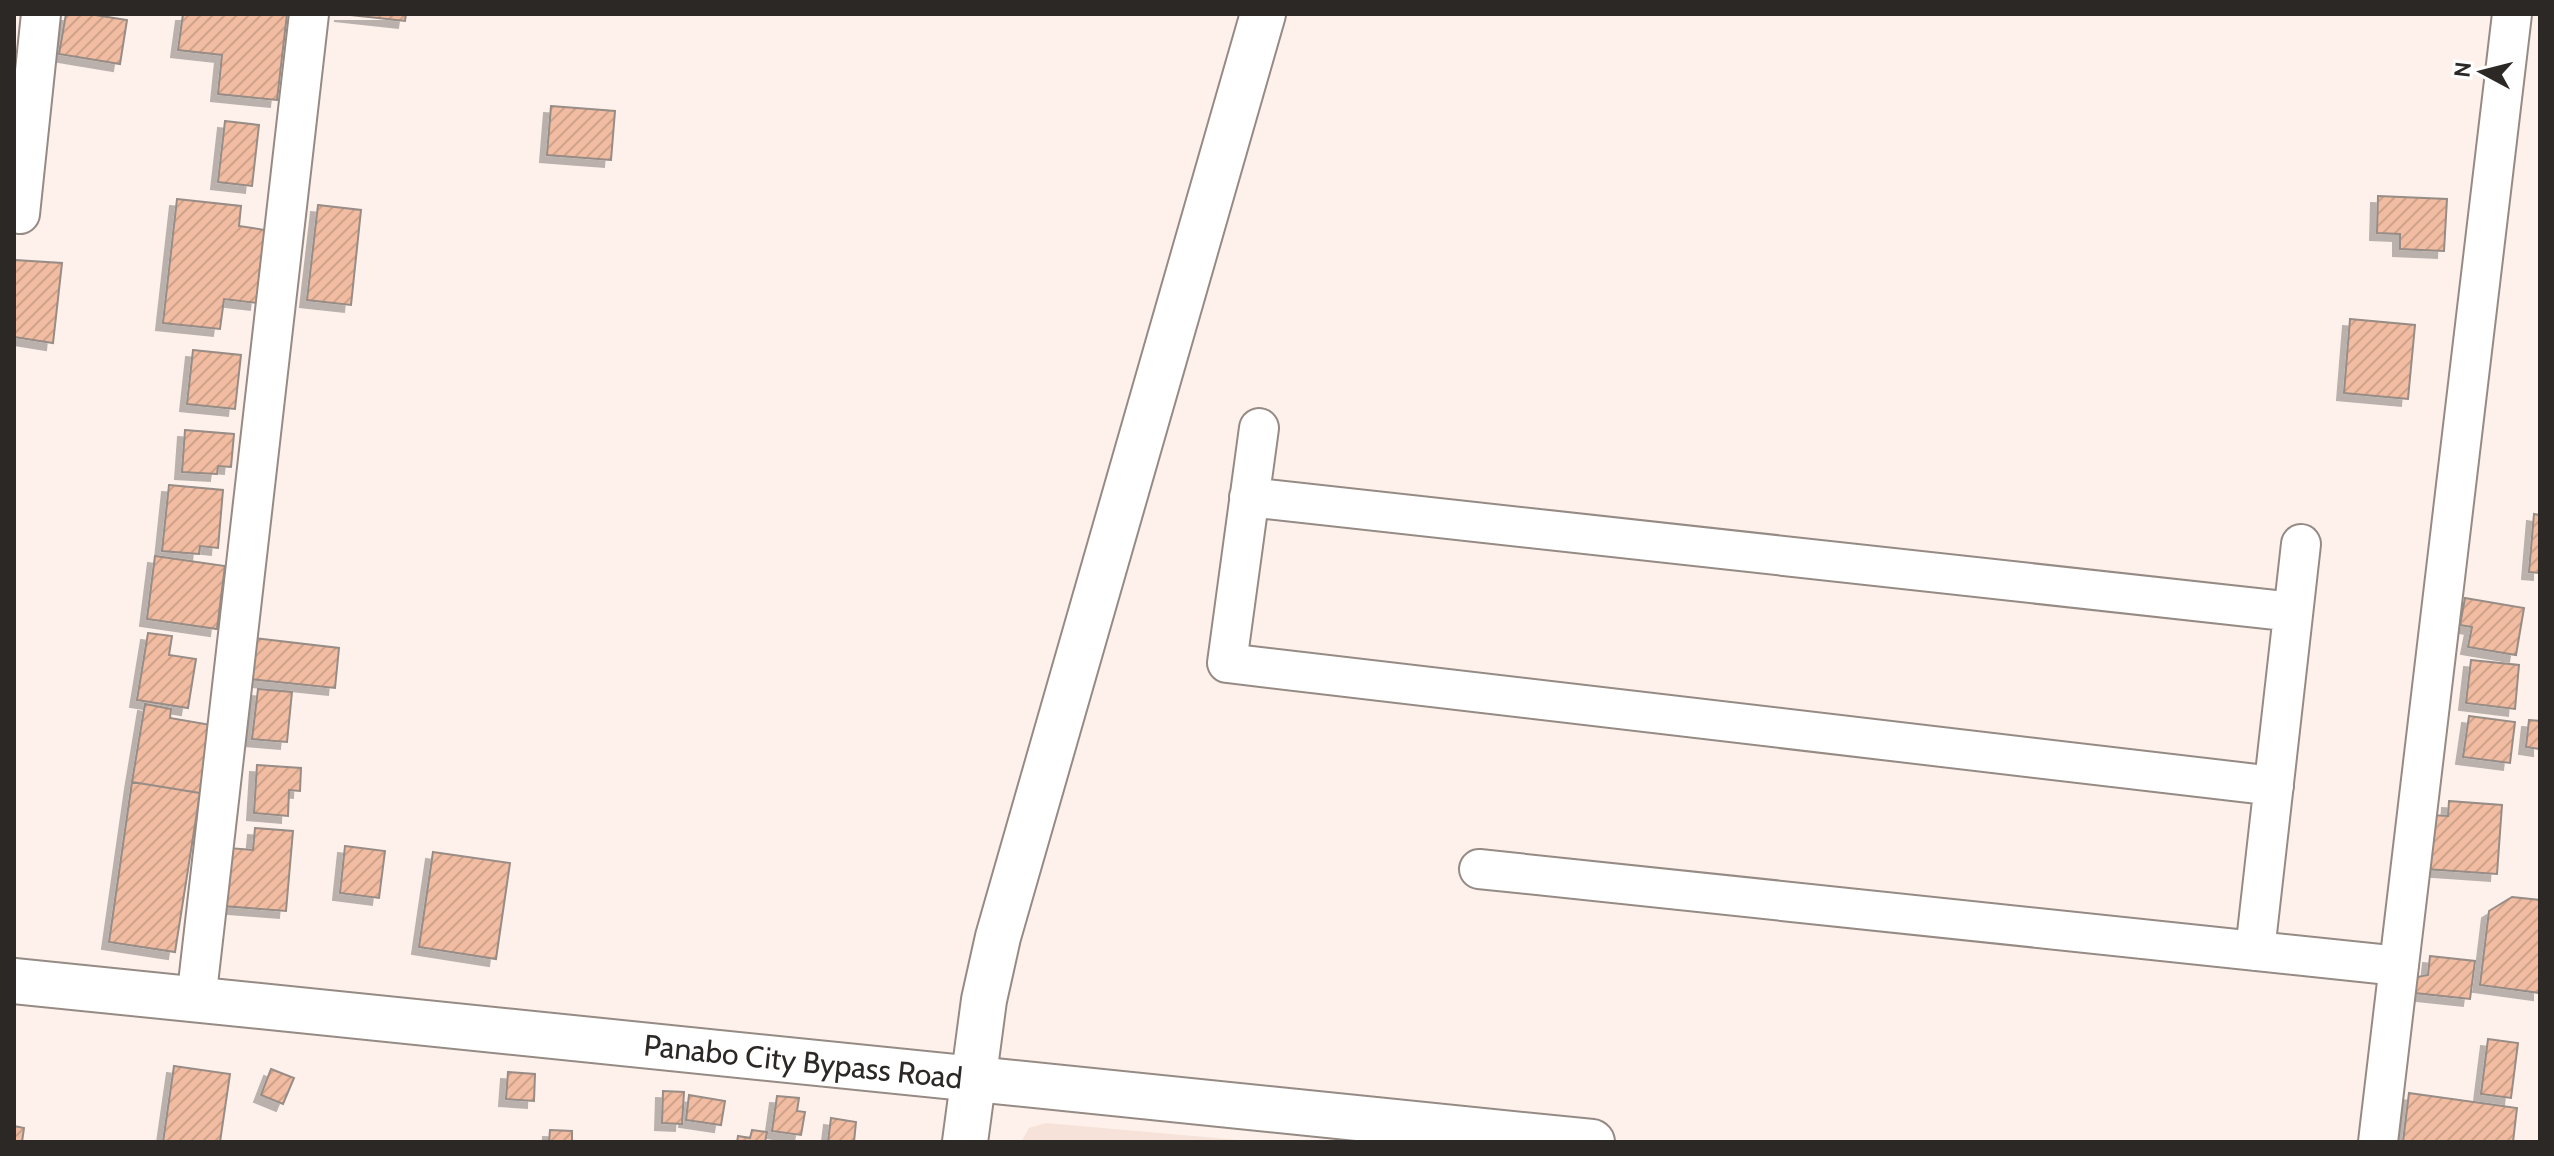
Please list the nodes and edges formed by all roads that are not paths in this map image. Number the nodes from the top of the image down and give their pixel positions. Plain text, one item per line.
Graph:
1 (41, 14) edge
2 (309, 14) edge
3 (1263, 14) edge
4 (2512, 14) edge
5 (20, 214) dead end
6 (1259, 428) dead end
7 (1249, 497) junction
8 (2301, 544) dead end
9 (2293, 612) junction
10 (2274, 786) junction
11 (1479, 869) dead end
12 (2255, 951) junction
13 (2399, 966) junction
14 (14, 981) edge
15 (196, 1001) junction
16 (973, 1079) junction
17 (965, 1142) edge
18 (1592, 1142) edge
19 (2378, 1142) edge

1 - 5 street
2 - 15 street
3 - 16 main road
4 - 13 street
6 - 7 street
7 - 9 street
7 - 10 street
8 - 9 street
9 - 10 street
10 - 12 street
11 - 12 street
12 - 13 street
13 - 19 street
14 - 15 main road, Panabo City Bypass Road
15 - 16 main road, Panabo City Bypass Road
16 - 17 main road
16 - 18 main road, Panabo City Bypass Road

